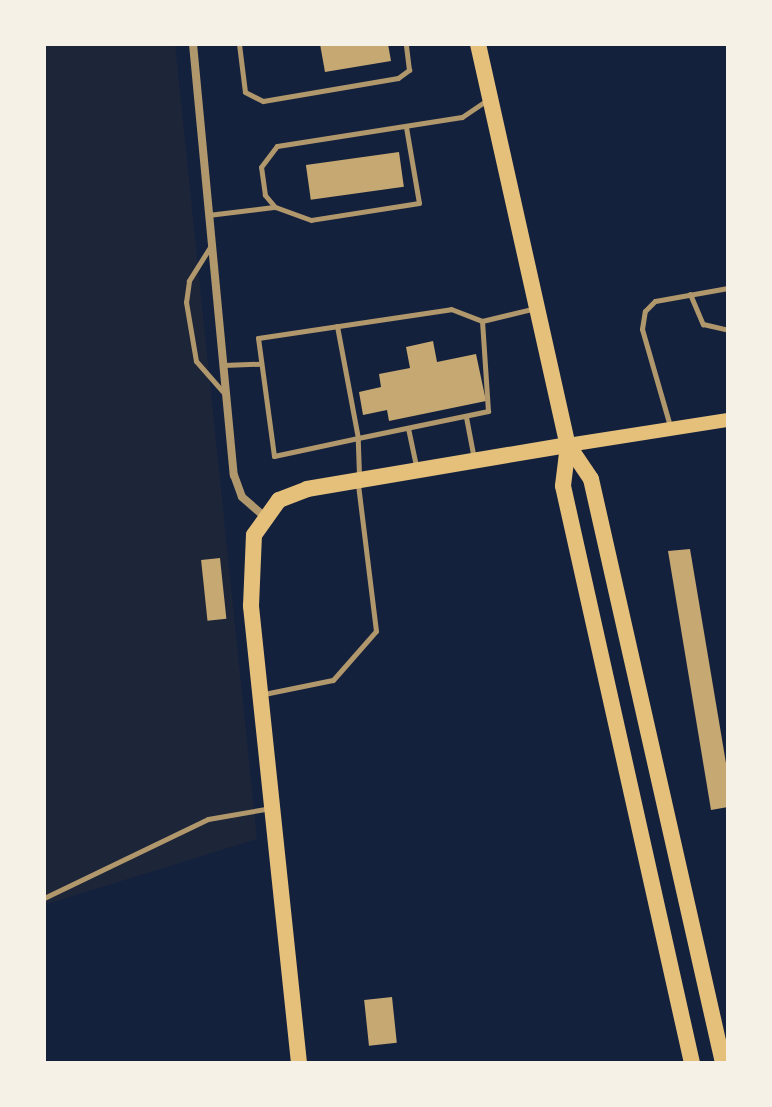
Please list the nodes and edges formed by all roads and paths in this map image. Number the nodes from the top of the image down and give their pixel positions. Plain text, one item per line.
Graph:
1 (193, 44) edge
2 (239, 44) edge
3 (406, 44) edge
4 (478, 44) edge
5 (490, 99) junction
6 (406, 127) junction
7 (275, 207) junction
8 (207, 215) junction
9 (210, 246) junction
10 (728, 288) edge
11 (690, 294) junction
12 (537, 308) junction
13 (482, 321) junction
14 (337, 326) junction
15 (728, 330) edge
16 (261, 364) junction
17 (223, 365) junction
18 (226, 396) junction
19 (466, 417) junction
20 (728, 420) edge
21 (408, 428) junction
22 (671, 430) junction
23 (358, 438) junction
24 (568, 445) junction
25 (474, 460) junction
26 (417, 471) junction
27 (359, 480) junction
28 (264, 516) junction
29 (260, 695) junction
30 (272, 808) junction
31 (44, 898) edge
32 (299, 1063) edge
33 (692, 1063) edge
34 (723, 1063) edge

1 - 8 street
2 - 3 lane
4 - 5 main road
5 - 6 lane
5 - 12 main road
6 - 7 lane
6 - 7 lane
7 - 8 lane
8 - 9 street
9 - 17 street
9 - 18 lane
10 - 11 lane
11 - 15 lane
11 - 22 lane
12 - 13 lane
12 - 24 main road
13 - 14 lane
13 - 19 lane
14 - 16 lane
14 - 23 lane
16 - 17 lane
16 - 23 lane
17 - 18 street
18 - 28 street
19 - 21 lane
19 - 25 lane
20 - 22 main road
21 - 23 lane
21 - 26 lane
22 - 24 main road
23 - 27 lane
24 - 25 main road
24 - 33 main road
24 - 34 main road
25 - 26 main road
26 - 27 main road
27 - 28 main road
27 - 29 lane
28 - 29 main road
29 - 30 main road
30 - 31 lane
30 - 32 main road

